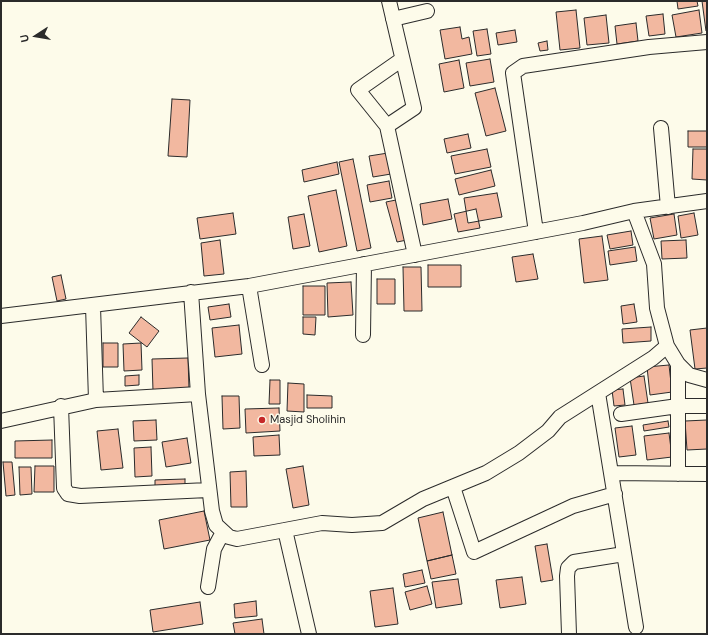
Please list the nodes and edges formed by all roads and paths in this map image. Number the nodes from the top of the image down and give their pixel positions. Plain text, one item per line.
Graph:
1 (389, 1) edge
2 (427, 11) dead end
3 (392, 19) junction
4 (707, 42) edge
5 (401, 60) junction
6 (387, 126) junction
7 (661, 128) dead end
8 (707, 201) edge
9 (668, 206) junction
10 (634, 211) junction
11 (536, 232) junction
12 (415, 255) junction
13 (364, 264) junction
14 (249, 286) junction
15 (191, 292) junction
16 (93, 306) junction
17 (1, 315) edge
18 (363, 335) dead end
19 (668, 346) junction
20 (678, 364) junction
21 (262, 365) dead end
22 (707, 380) edge
23 (598, 393) junction
24 (198, 394) junction
25 (96, 400) junction
26 (60, 406) junction
27 (678, 406) junction
28 (707, 406) edge
29 (620, 414) dead end
30 (1, 420) edge
31 (612, 473) junction
32 (678, 474) junction
33 (707, 474) edge
34 (453, 487) junction
35 (208, 490) junction
36 (615, 494) junction
37 (284, 530) junction
38 (223, 532) junction
39 (624, 554) junction
40 (208, 587) dead end
41 (636, 627) dead end
42 (309, 634) edge
43 (569, 634) edge

1 - 3 street
2 - 3 street
3 - 5 street
4 - 11 street
5 - 6 street
5 - 6 street
6 - 12 street
7 - 9 street
8 - 9 street
9 - 10 street
10 - 11 street
10 - 19 street
11 - 12 street
12 - 13 street
13 - 14 street
13 - 18 street
14 - 15 street
14 - 21 street
15 - 16 street
15 - 24 street
16 - 17 street
16 - 25 street
19 - 20 street
19 - 23 street
20 - 22 street
20 - 27 street
23 - 31 street
23 - 34 street
24 - 25 street
24 - 35 street
25 - 26 street
26 - 30 street
26 - 35 street
27 - 28 street
27 - 29 street
27 - 32 street
31 - 32 street
31 - 36 street
32 - 33 street
34 - 36 street
34 - 37 street
35 - 38 street
36 - 39 street
37 - 38 street
37 - 42 street
38 - 40 street
39 - 41 street
39 - 43 street

